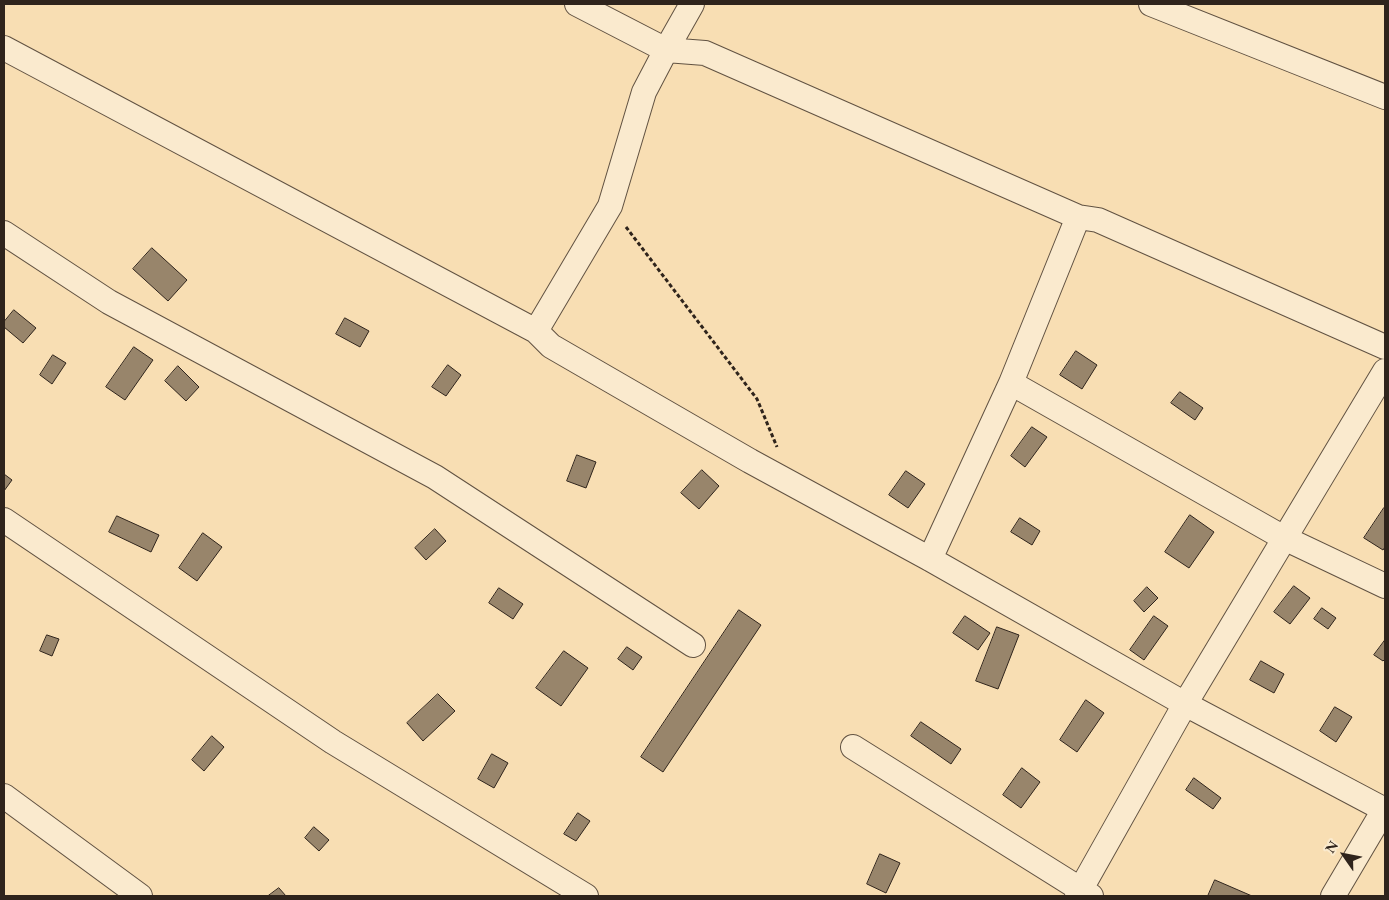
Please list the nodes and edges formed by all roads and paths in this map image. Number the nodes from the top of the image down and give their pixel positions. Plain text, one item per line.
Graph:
1 (577, 4) edge
2 (692, 4) edge
3 (1151, 4) edge
4 (4, 48) edge
5 (666, 50) junction
6 (1385, 98) edge
7 (610, 206) junction
8 (1078, 217) junction
9 (4, 233) edge
10 (536, 331) junction
11 (1385, 347) edge
12 (1385, 371) edge
13 (1011, 383) junction
14 (791, 484) junction
15 (4, 520) edge
16 (1284, 538) junction
17 (930, 559) junction
18 (1385, 586) edge
19 (694, 645) dead end
20 (1185, 704) junction
21 (853, 747) dead end
22 (4, 796) edge
23 (1385, 809) edge
24 (1083, 894) edge
25 (140, 896) edge
26 (586, 896) edge
27 (1333, 896) edge

1 - 5 street
2 - 5 street
3 - 6 street
4 - 10 street
5 - 7 street
5 - 8 street
7 - 10 street
7 - 14 path
8 - 11 street
8 - 13 street
9 - 19 street
10 - 14 street
12 - 16 street
13 - 16 street
13 - 17 street
14 - 17 street
15 - 26 street
16 - 18 street
16 - 20 street
17 - 20 street
20 - 23 street
20 - 24 street
21 - 24 street
22 - 25 street
23 - 27 street

